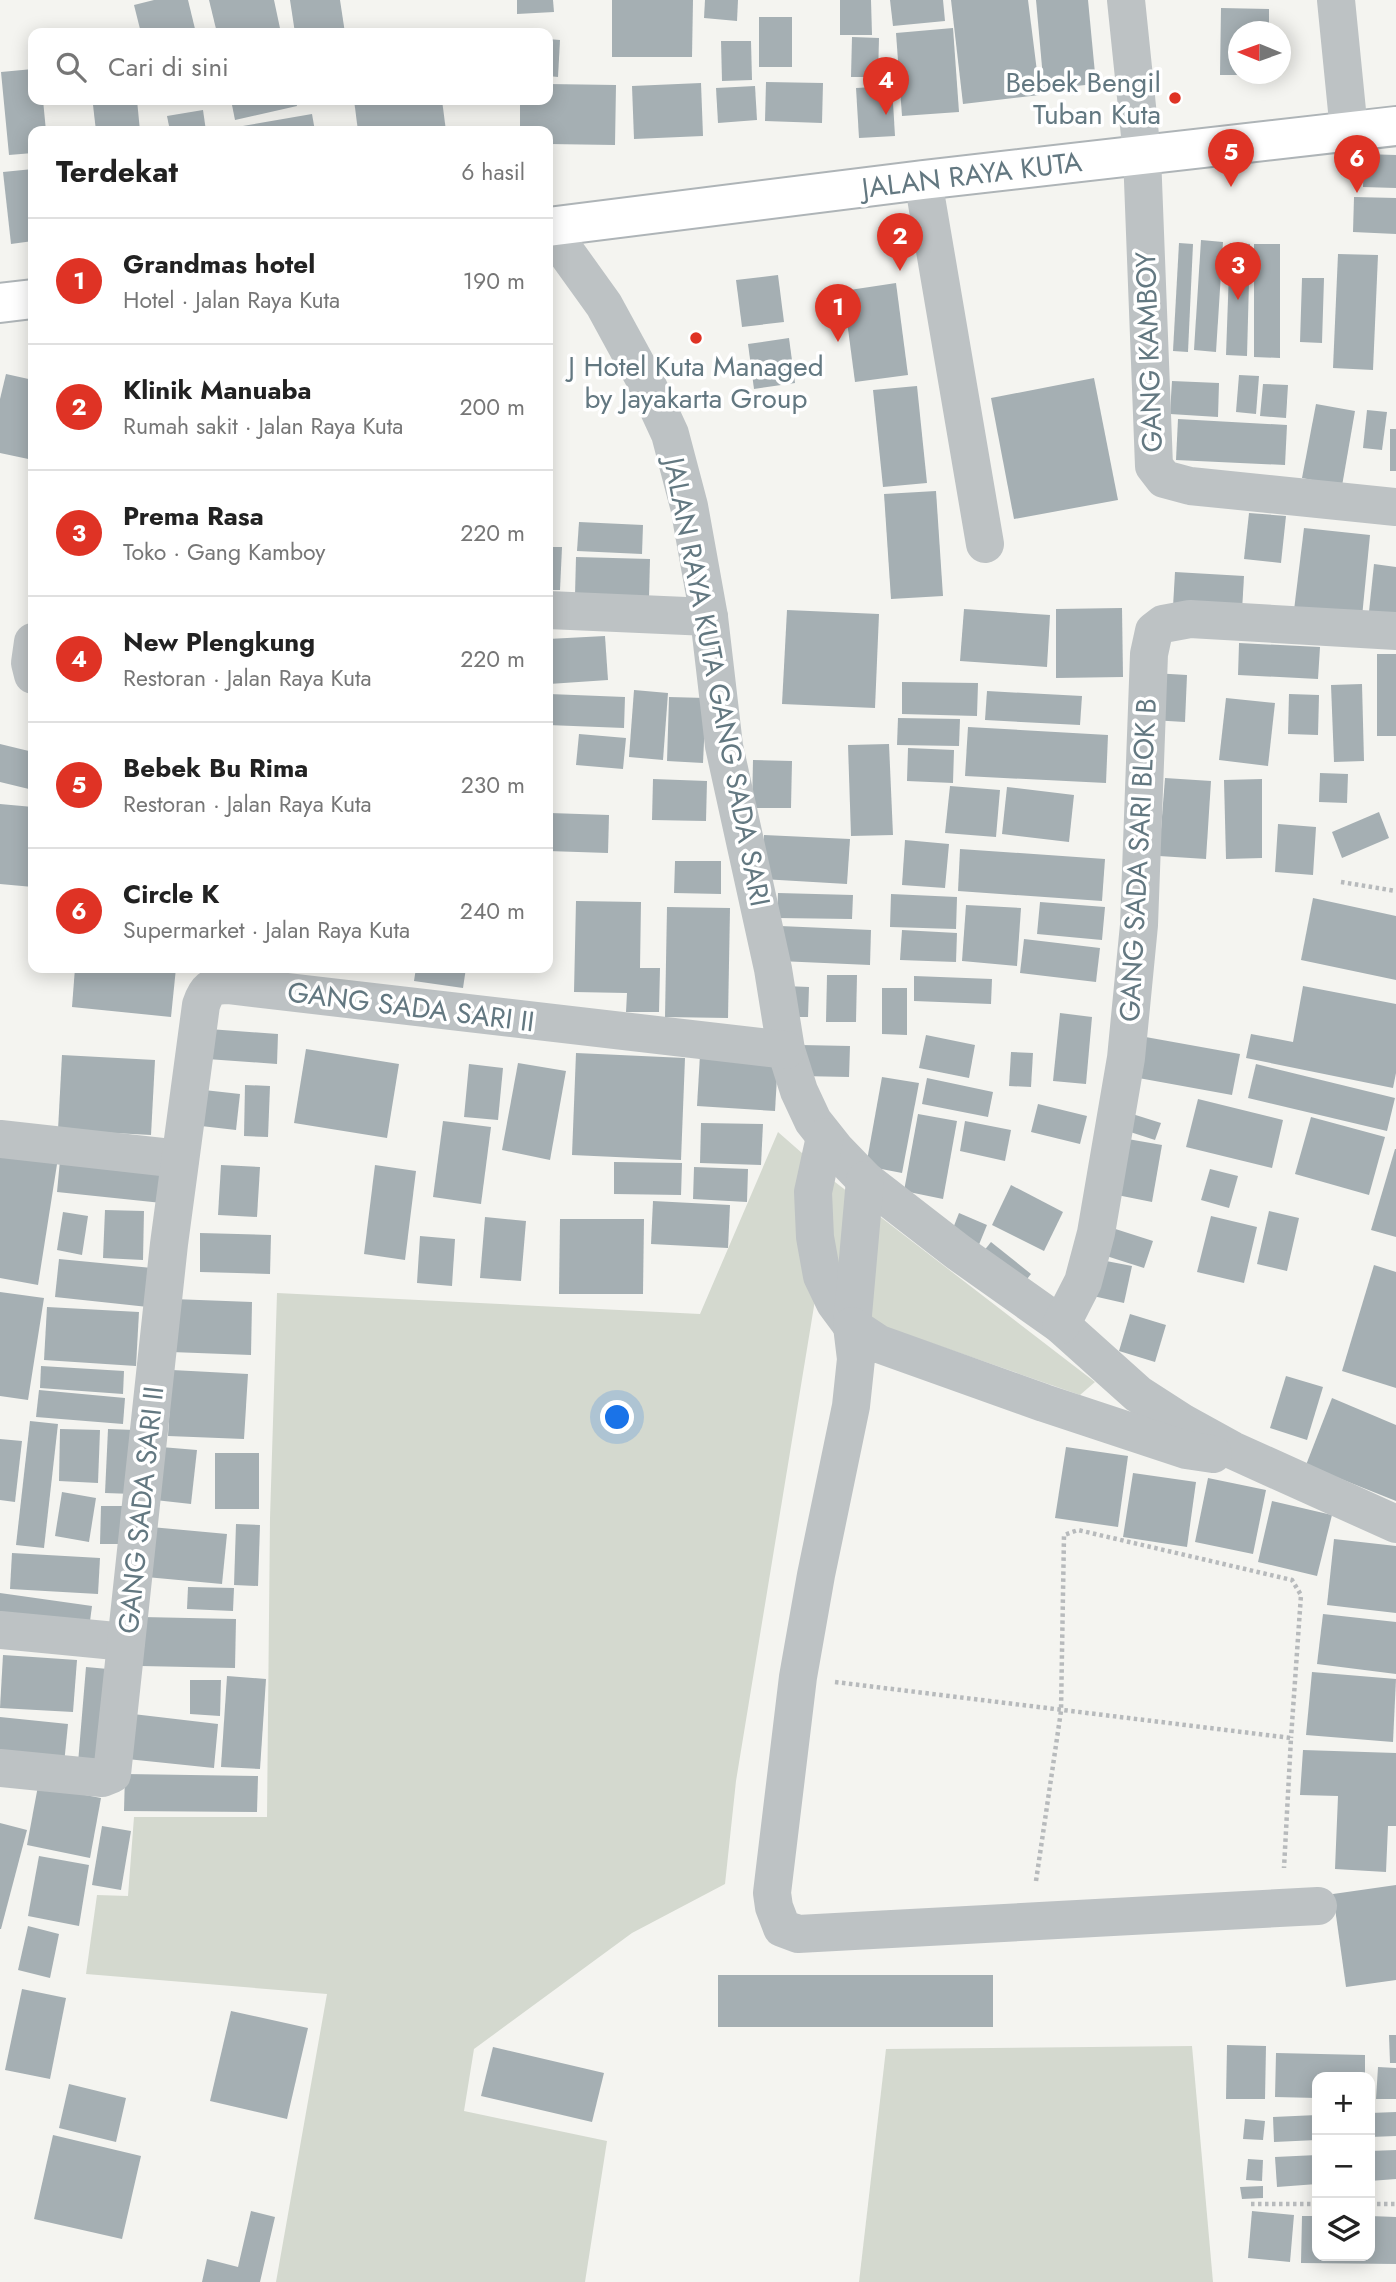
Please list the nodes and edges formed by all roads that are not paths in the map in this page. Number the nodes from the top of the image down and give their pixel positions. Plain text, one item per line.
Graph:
1 (1126, 0) edge
2 (1336, 0) edge
3 (1396, 126) edge
4 (1349, 131) junction
5 (1142, 155) junction
6 (923, 180) junction
7 (553, 226) edge
8 (553, 234) edge
9 (28, 300) edge
10 (0, 303) edge
11 (1396, 507) edge
12 (985, 544) dead end
13 (553, 610) edge
14 (709, 617) junction
15 (1396, 631) edge
16 (786, 1050) junction
17 (825, 1137) junction
18 (0, 1139) edge
19 (180, 1158) junction
20 (865, 1180) junction
21 (1061, 1325) junction
22 (852, 1326) junction
23 (1232, 1450) junction
24 (1396, 1524) edge
25 (0, 1630) edge
26 (126, 1642) junction
27 (0, 1768) edge
28 (1300, 1907) road end

1 - 5 street, GANG KAMBOY
2 - 4 street
3 - 4 main road, JALAN RAYA KUTA
4 - 5 main road, JALAN RAYA KUTA
5 - 6 main road, JALAN RAYA KUTA
5 - 11 street, GANG KAMBOY
6 - 7 main road, JALAN RAYA KUTA
6 - 12 street
8 - 14 street, JALAN RAYA KUTA GANG SADA SARI
9 - 10 main road
13 - 14 street
14 - 16 street, JALAN RAYA KUTA GANG SADA SARI
15 - 21 street, GANG SADA SARI BLOK B
16 - 17 street, JALAN RAYA KUTA GANG SADA SARI
16 - 19 street, GANG SADA SARI II
17 - 20 street, JALAN RAYA KUTA GANG SADA SARI
17 - 22 street
18 - 19 street
19 - 26 street, GANG SADA SARI II
20 - 21 street, JALAN RAYA KUTA GANG SADA SARI
20 - 22 street
21 - 23 street, JALAN RAYA KUTA GANG SADA SARI
22 - 23 street
22 - 28 street
23 - 24 street, JALAN RAYA KUTA GANG SADA SARI
25 - 26 street
26 - 27 street, GANG SADA SARI II

